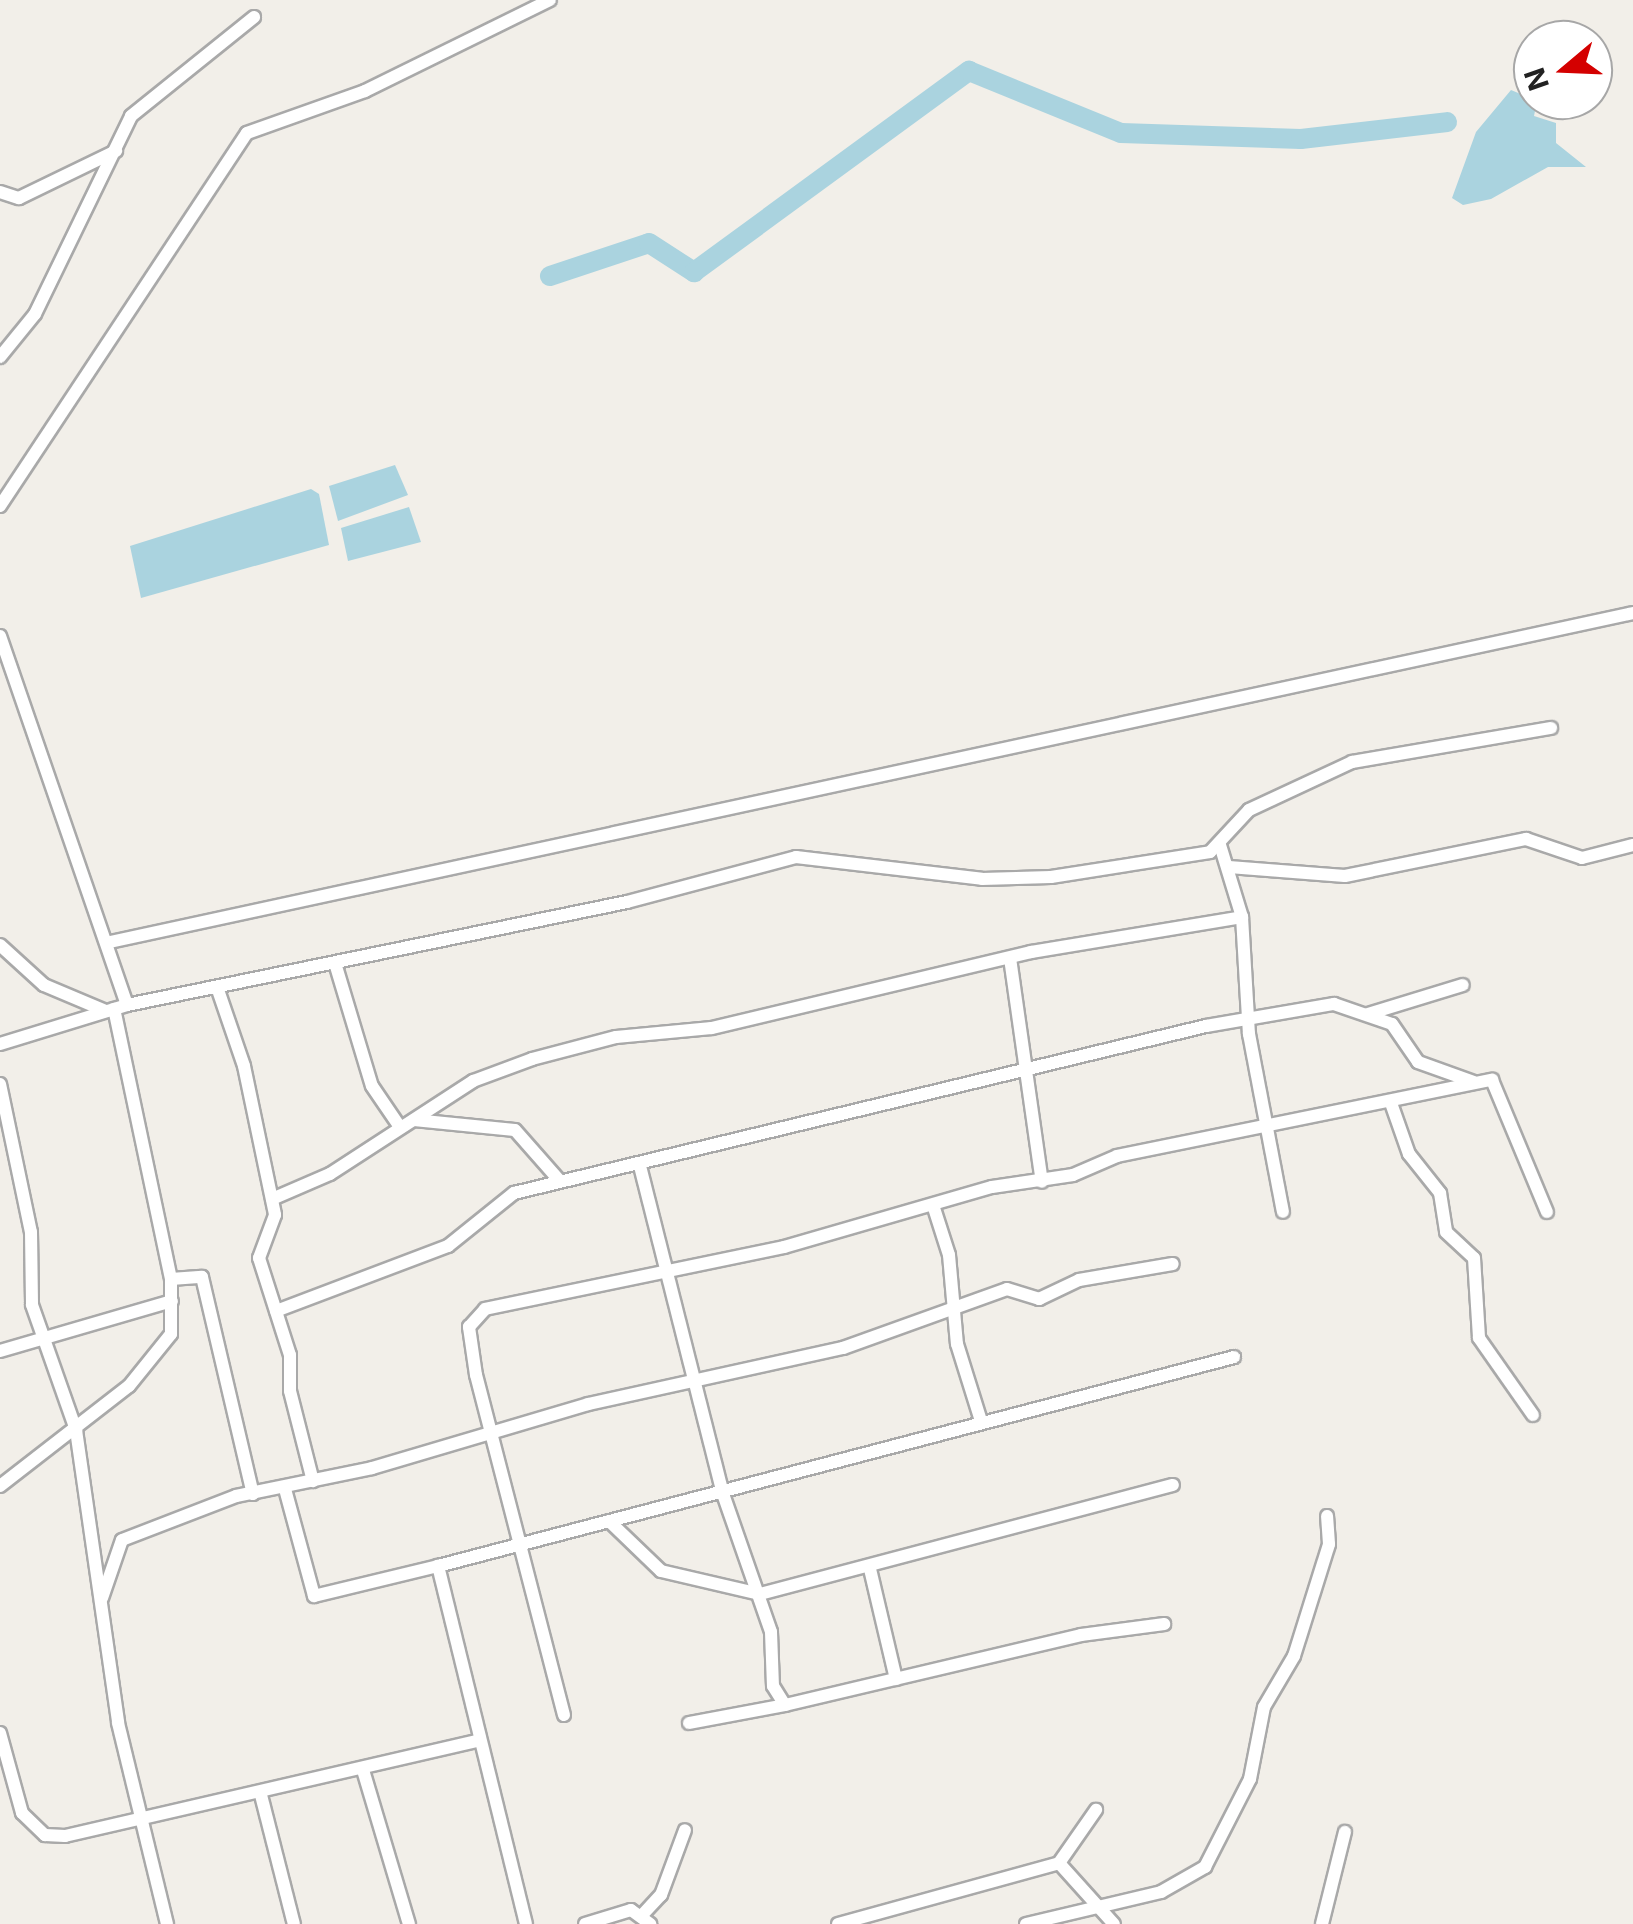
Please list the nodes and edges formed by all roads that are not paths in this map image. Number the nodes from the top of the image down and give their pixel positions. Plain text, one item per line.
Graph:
1 (550, 0) edge
2 (254, 17) dead end
3 (116, 151) junction
4 (0, 192) edge
5 (0, 357) edge
6 (0, 506) edge
7 (1633, 613) edge
8 (0, 636) edge
9 (1550, 728) dead end
10 (1220, 846) junction
11 (1633, 846) edge
12 (1229, 867) junction
13 (1242, 917) junction
14 (110, 942) junction
15 (0, 945) edge
16 (1010, 958) junction
17 (334, 963) junction
18 (1463, 986) dead end
19 (217, 987) junction
20 (115, 1009) junction
21 (1368, 1014) junction
22 (1247, 1018) junction
23 (0, 1044) edge
24 (1027, 1068) junction
25 (1476, 1082) junction
26 (0, 1084) edge
27 (1390, 1103) junction
28 (414, 1120) junction
29 (400, 1127) junction
30 (1265, 1128) junction
31 (640, 1166) junction
32 (559, 1180) junction
33 (1042, 1182) junction
34 (272, 1199) junction
35 (934, 1208) junction
36 (1283, 1212) dead end
37 (1547, 1212) dead end
38 (1172, 1264) dead end
39 (666, 1273) junction
40 (171, 1279) junction
41 (172, 1301) junction
42 (276, 1311) junction
43 (952, 1313) junction
44 (44, 1340) junction
45 (0, 1352) edge
46 (1234, 1357) dead end
47 (694, 1379) junction
48 (1532, 1415) dead end
49 (980, 1421) junction
50 (76, 1430) junction
51 (493, 1431) junction
52 (313, 1481) junction
53 (0, 1486) edge
54 (1173, 1486) dead end
55 (285, 1489) junction
56 (722, 1491) junction
57 (253, 1494) junction
58 (1328, 1516) dead end
59 (609, 1521) junction
60 (521, 1544) junction
61 (438, 1566) junction
62 (870, 1568) junction
63 (760, 1594) junction
64 (102, 1598) junction
65 (1164, 1624) dead end
66 (896, 1680) junction
67 (786, 1705) junction
68 (564, 1715) dead end
69 (689, 1723) dead end
70 (0, 1733) edge
71 (477, 1741) junction
72 (363, 1770) junction
73 (262, 1795) junction
74 (1096, 1810) dead end
75 (140, 1820) junction
76 (684, 1830) dead end
77 (1345, 1832) dead end
78 (1059, 1862) junction
79 (1095, 1904) junction
80 (647, 1918) edge
81 (167, 1924) edge
82 (294, 1924) edge
83 (409, 1924) edge
84 (526, 1924) edge
85 (586, 1924) edge
86 (838, 1924) edge
87 (1026, 1924) edge
88 (1114, 1924) edge
89 (1322, 1924) edge

1 - 6 street
2 - 3 street
3 - 4 street
3 - 5 street
7 - 14 street
8 - 14 street
9 - 10 street
10 - 12 street
10 - 17 street
11 - 12 street
12 - 13 street
13 - 16 street
13 - 22 street
14 - 20 street
15 - 20 street
16 - 24 street
16 - 28 street
17 - 19 street
17 - 29 street
18 - 21 street
19 - 20 street
19 - 34 street
20 - 23 street
20 - 40 street
21 - 22 street
21 - 25 street
22 - 24 street
22 - 30 street
24 - 31 street
24 - 33 street
25 - 27 street
25 - 37 street
26 - 44 street
27 - 30 street
27 - 48 street
28 - 29 street
28 - 32 street
29 - 34 street
30 - 33 street
30 - 36 street
31 - 32 street
31 - 39 street
32 - 42 street
33 - 35 street
34 - 42 street
35 - 39 street
35 - 43 street
38 - 43 street
39 - 47 street
39 - 51 street
40 - 41 street
40 - 57 street
41 - 44 street
41 - 50 street
42 - 52 street
43 - 47 street
43 - 49 street
44 - 45 street
44 - 50 street
46 - 49 street
47 - 51 street
47 - 56 street
49 - 56 street
50 - 53 street
50 - 64 street
51 - 52 street
51 - 60 street
52 - 55 street
54 - 62 street
55 - 57 street
55 - 61 street
56 - 59 street
56 - 63 street
57 - 64 street
58 - 79 street
59 - 60 street
59 - 63 street
60 - 61 street
60 - 68 street
61 - 71 street
62 - 63 street
62 - 66 street
63 - 67 street
64 - 75 street
65 - 66 street
66 - 67 street
67 - 69 street
70 - 75 street
71 - 72 street
71 - 84 street
72 - 73 street
72 - 83 street
73 - 75 street
73 - 82 street
74 - 78 street
75 - 81 street
76 - 80 street
77 - 89 street
78 - 79 street
78 - 86 street
79 - 87 street
79 - 88 street
80 - 85 street

